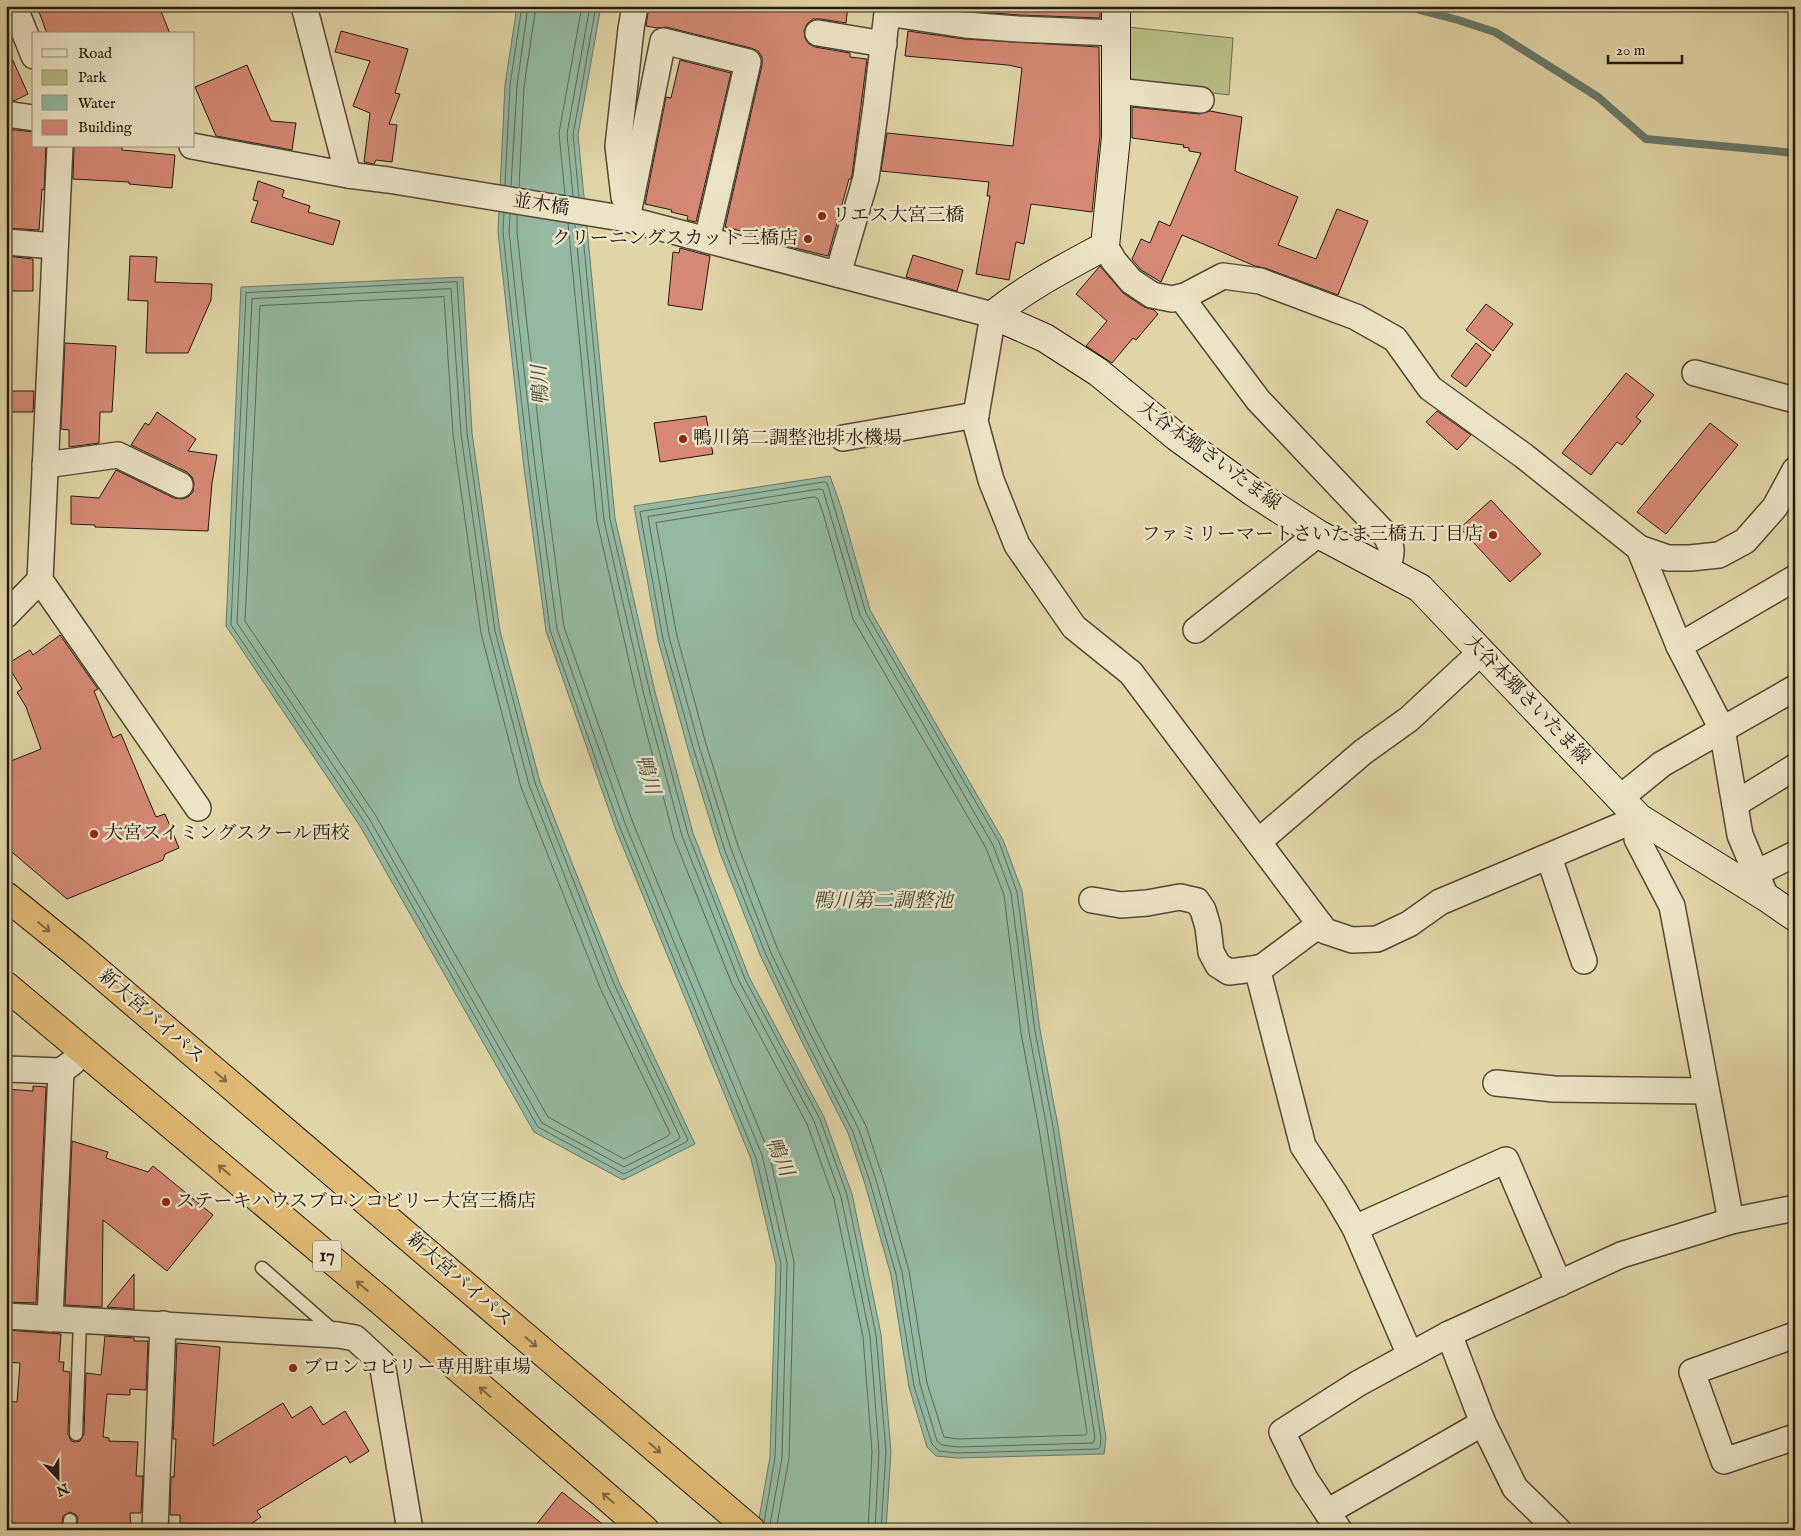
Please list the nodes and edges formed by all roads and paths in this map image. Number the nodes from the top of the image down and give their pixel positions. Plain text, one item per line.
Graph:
1 (14, 6) edge
2 (304, 6) edge
3 (635, 6) edge
4 (1116, 6) edge
5 (818, 32) dead end
6 (1115, 33) junction
7 (884, 44) junction
8 (32, 51) edge
9 (1116, 91) junction
10 (1202, 100) dead end
11 (6, 114) edge
12 (32, 118) edge
13 (195, 147) edge
14 (60, 148) edge
15 (348, 175) junction
16 (621, 218) junction
17 (707, 240) junction
18 (6, 242) edge
19 (55, 246) junction
20 (1106, 246) junction
21 (838, 274) junction
22 (1181, 297) junction
23 (993, 315) junction
24 (1695, 373) dead end
25 (1795, 400) edge
26 (976, 415) junction
27 (843, 438) dead end
28 (45, 465) junction
29 (1795, 470) edge
30 (180, 485) dead end
31 (1318, 534) junction
32 (1638, 548) junction
33 (1387, 570) junction
34 (1795, 578) edge
35 (40, 580) junction
36 (6, 615) edge
37 (1196, 630) dead end
38 (1679, 646) junction
39 (1482, 652) junction
40 (1795, 688) edge
41 (1722, 729) junction
42 (1795, 767) edge
43 (1620, 798) junction
44 (1735, 804) junction
45 (198, 808) dead end
46 (1639, 818) junction
47 (1258, 842) junction
48 (1795, 854) edge
49 (1549, 857) junction
50 (1761, 885) junction
51 (6, 896) edge
52 (1092, 900) dead end
53 (1795, 917) edge
54 (1320, 924) junction
55 (1584, 961) dead end
56 (1257, 968) junction
57 (6, 986) edge
58 (86, 1053) junction
59 (6, 1069) edge
60 (61, 1071) junction
61 (1496, 1083) dead end
62 (1706, 1091) junction
63 (1795, 1208) edge
64 (1730, 1220) junction
65 (1355, 1228) junction
66 (262, 1268) dead end
67 (1559, 1284) junction
68 (6, 1316) edge
69 (50, 1319) junction
70 (80, 1320) junction
71 (163, 1324) junction
72 (1449, 1334) junction
73 (338, 1335) junction
74 (1793, 1341) edge
75 (1410, 1355) junction
76 (1483, 1423) junction
77 (76, 1434) dead end
78 (1795, 1437) edge
79 (1333, 1521) edge
80 (1556, 1529) edge
81 (156, 1530) edge
82 (410, 1530) edge
83 (645, 1530) edge
84 (751, 1530) edge

1 - 8 street
2 - 15 street
3 - 16 street
4 - 6 main road
5 - 7 street
6 - 7 street
6 - 9 main road
7 - 21 street
9 - 10 street
9 - 20 main road
11 - 12 street
13 - 15 street, 並木橋
14 - 19 street
15 - 16 street, 並木橋
16 - 17 street, 並木橋
16 - 17 street
17 - 21 street, 並木橋
18 - 19 street
19 - 28 street
20 - 22 street
20 - 23 main road
21 - 23 street, 並木橋
22 - 32 street
22 - 33 street
23 - 26 street
23 - 31 main road, 大谷本郷さいたま線
24 - 25 street
26 - 27 street
26 - 47 street
28 - 30 street
28 - 35 street
29 - 32 street
31 - 33 main road, 大谷本郷さいたま線
31 - 37 street
32 - 38 street
33 - 39 main road, 大谷本郷さいたま線
34 - 38 street
35 - 36 street
35 - 45 street
38 - 41 street
39 - 43 main road, 大谷本郷さいたま線
39 - 47 street
40 - 41 street
41 - 43 street
41 - 44 street
42 - 44 street
43 - 46 main road, 大谷本郷さいたま線
44 - 50 street
46 - 49 street
46 - 50 main road, 大谷本郷さいたま線
46 - 62 street
47 - 54 street
48 - 50 street
49 - 54 street
49 - 55 street
50 - 53 main road, 大谷本郷さいたま線
51 -> 84 highway, 新大宮バイパス
52 - 56 street
54 - 56 street
56 - 65 street
57 - 58 highway, 17
58 - 60 street
83 -> 58 highway, 17
59 - 60 street
60 - 69 street
61 - 62 street
62 - 64 street
63 - 64 street
64 - 67 street
65 - 67 street
65 - 75 street
66 - 73 lane
67 - 72 street
68 - 69 street
69 - 70 street
70 - 71 street
70 - 77 lane
71 - 73 street
71 - 81 street
72 - 75 street
72 - 76 street
73 - 82 street
74 - 78 street
75 - 79 street
76 - 79 street
76 - 80 street

